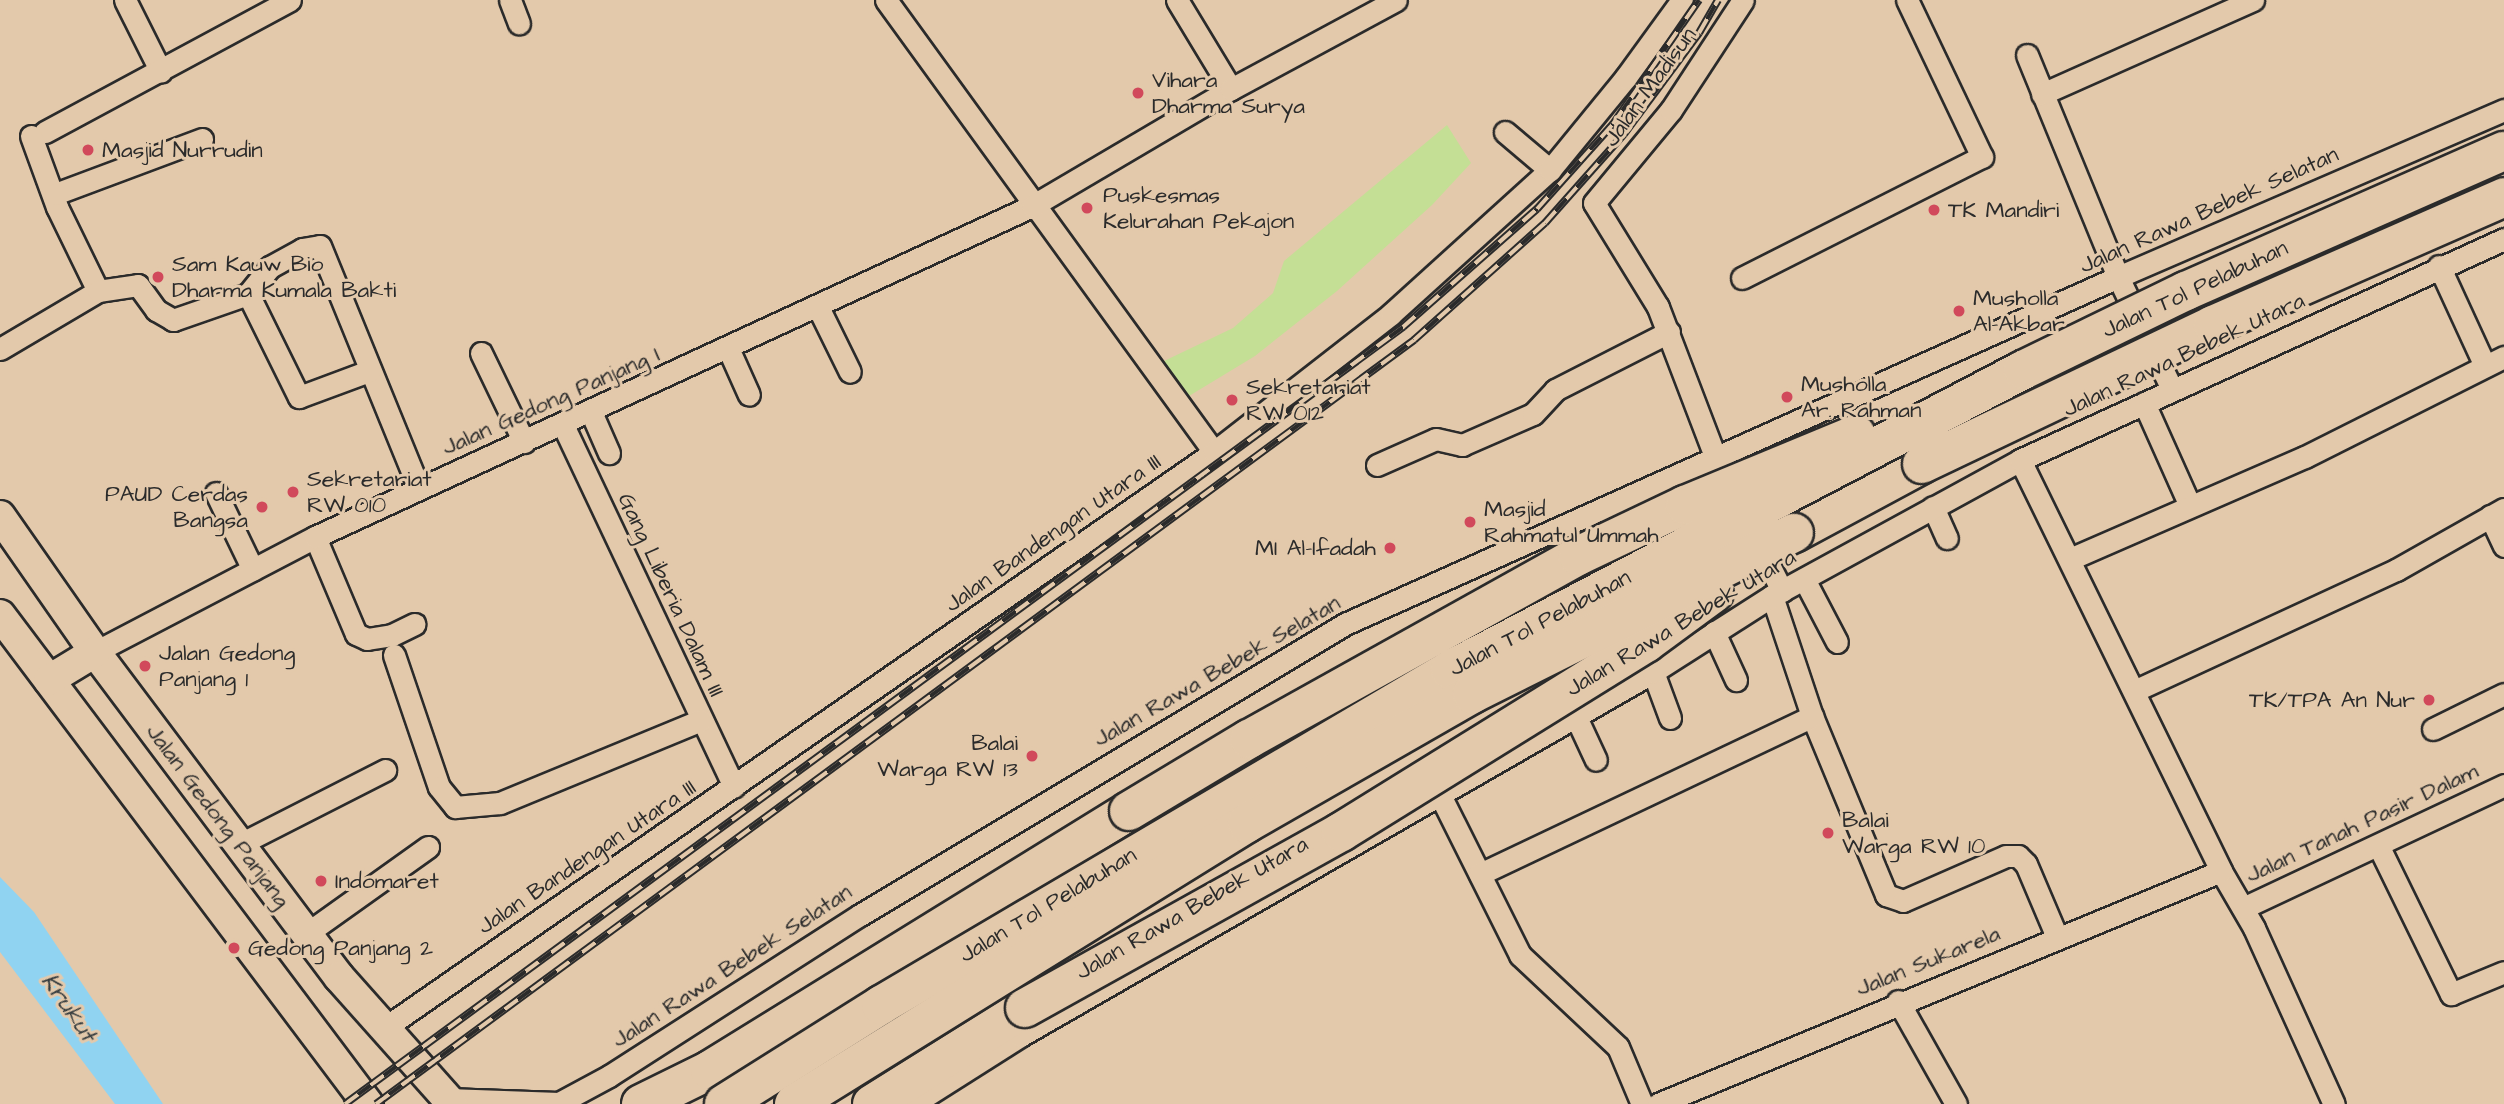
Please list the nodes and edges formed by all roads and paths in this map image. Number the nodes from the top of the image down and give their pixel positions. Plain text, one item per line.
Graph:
1 (125, 0) edge
2 (290, 0) edge
3 (510, 0) edge
4 (886, 0) edge
5 (1177, 0) edge
6 (1396, 0) edge
7 (1682, 0) edge
8 (1743, 0) edge
9 (1907, 0) edge
10 (2253, 0) edge
11 (2211, 8) edge
12 (519, 23) dead end
13 (2026, 55) dead end
14 (161, 72) junction
15 (1231, 89) junction
16 (2042, 94) junction
17 (2504, 110) edge
18 (1505, 132) dead end
19 (202, 139) dead end
20 (2504, 151) edge
21 (1550, 170) junction
22 (55, 194) junction
23 (2504, 197) edge
24 (1032, 206) junction
25 (2504, 239) edge
26 (2439, 267) junction
27 (1741, 278) dead end
28 (2118, 278) junction
29 (98, 291) junction
30 (248, 294) junction
31 (818, 307) junction
32 (1669, 332) junction
33 (728, 348) junction
34 (0, 349) edge
35 (481, 353) dead end
36 (2495, 361) edge
37 (369, 371) junction
38 (850, 372) dead end
39 (2172, 389) junction
40 (1982, 392) junction
41 (749, 395) dead end
42 (2144, 403) junction
43 (591, 412) junction
44 (563, 425) junction
45 (524, 442) junction
46 (609, 453) dead end
47 (1214, 453) junction
48 (2020, 460) junction
49 (1715, 461) junction
50 (1377, 465) dead end
51 (419, 489) junction
52 (216, 493) dead end
53 (2190, 506) junction
54 (1933, 507) junction
55 (2497, 512) edge
56 (0, 516) edge
57 (1794, 533) junction
58 (315, 537) junction
59 (1947, 538) dead end
60 (2504, 546) edge
61 (2070, 559) junction
62 (253, 570) junction
63 (1804, 579) junction
64 (1777, 593) junction
65 (0, 615) edge
66 (415, 624) dead end
67 (1714, 632) junction
68 (1837, 642) dead end
69 (95, 652) junction
70 (394, 655) dead end
71 (1653, 672) junction
72 (49, 680) junction
73 (1736, 680) dead end
74 (2134, 691) junction
75 (2504, 694) edge
76 (1812, 716) junction
77 (1576, 717) junction
78 (1670, 718) dead end
79 (701, 720) junction
80 (2434, 729) dead end
81 (1596, 760) dead end
82 (384, 770) dead end
83 (2504, 785) edge
84 (734, 787) junction
85 (1440, 796) junction
86 (240, 844) junction
87 (428, 847) dead end
88 (2379, 847) junction
89 (2221, 871) junction
90 (1480, 874) junction
91 (2243, 908) junction
92 (306, 934) junction
93 (2057, 937) junction
94 (2504, 972) edge
95 (1898, 1001) junction
96 (383, 1029) junction
97 (717, 1087) edge
98 (450, 1102) edge
99 (368, 1104) edge
100 (641, 1104) edge
101 (670, 1104) edge
102 (794, 1104) edge
103 (872, 1104) edge
104 (913, 1104) edge
105 (1642, 1104) edge
106 (1658, 1104) edge
107 (1956, 1104) edge
108 (2334, 1104) edge

1 - 14 street
2 - 14 street
3 - 12 street
4 - 24 street
5 - 15 street
6 - 15 street, Jalan Gedong Panjang I
7 - 21 street, Jalan Bandengan Utara III
8 - 32 street, Jalan Madisun
9 - 27 street
10 - 11 street
11 - 16 street
13 - 16 street
14 - 22 street
15 - 24 street, Jalan Gedong Panjang I
16 - 28 street
17 - 28 street, Jalan Rawa Bebek Selatan
18 - 21 street
19 - 22 street
20 - 40 highway, Jalan Tol Pelabuhan, bridge
21 - 47 street, Jalan Bandengan Utara III
22 - 29 street
23 - 57 highway, Jalan Tol Pelabuhan, bridge
24 - 31 street, Jalan Gedong Panjang I
24 - 47 street
25 - 26 street, Jalan Rawa Bebek Utara
26 - 36 street
26 - 39 street, Jalan Rawa Bebek Utara
28 - 39 street
28 - 49 street, Jalan Rawa Bebek Selatan
29 - 30 street
29 - 34 street
30 - 37 street
30 - 37 street
31 - 33 street, Jalan Gedong Panjang I
31 - 38 street
32 - 49 street
32 - 50 street
33 - 41 street
33 - 43 street, Jalan Gedong Panjang I
35 - 45 street
36 - 53 street
37 - 51 street
39 - 42 street, Jalan Rawa Bebek Utara
40 - 97 highway, Jalan Tol Pelabuhan, bridge
40 - 97 highway, bridge
42 - 48 street, Jalan Rawa Bebek Utara
42 - 53 street
43 - 44 street, Jalan Gedong Panjang I
43 - 46 street
44 - 45 street, Jalan Gedong Panjang I
44 - 79 street, Gang Liberia Dalam III
45 - 51 street, Jalan Gedong Panjang I
47 - 84 street, Jalan Bandengan Utara III
48 - 54 street, Jalan Rawa Bebek Utara
48 - 61 street
49 - 64 street
49 - 98 street, Jalan Rawa Bebek Selatan
51 - 58 street, Jalan Gedong Panjang I
52 - 62 street
53 - 61 street
54 - 59 street
54 - 63 street, Jalan Rawa Bebek Utara
55 - 60 street
55 - 74 street
56 - 69 main road, Jalan Gedong Panjang
57 - 102 highway, Jalan Tol Pelabuhan, bridge
57 - 103 highway, bridge
58 - 62 street, Jalan Gedong Panjang I
58 - 66 street
61 - 74 street
62 - 69 street, Jalan Gedong Panjang I
63 - 64 street, Jalan Rawa Bebek Utara
63 - 68 street
64 - 67 street, Jalan Rawa Bebek Utara
64 - 76 street
65 - 72 main road
67 - 71 street, Jalan Rawa Bebek Utara
67 - 73 street
69 - 72 main road
69 - 86 main road, Jalan Gedong Panjang
70 - 79 street
71 - 77 street, Jalan Rawa Bebek Utara
71 - 78 street
72 - 99 main road
74 - 89 street
75 - 80 street
76 - 90 street
76 - 93 street
77 - 81 street
77 - 85 street, Jalan Rawa Bebek Utara
79 - 84 street, Gang Liberia Dalam III
82 - 86 street
83 - 88 street, Jalan Tanah Pasir Dalam
84 - 96 street, Jalan Bandengan Utara III
85 - 90 street
85 - 104 street, Jalan Rawa Bebek Utara
86 - 92 main road, Jalan Gedong Panjang
87 - 92 street
88 - 91 street, Jalan Tanah Pasir Dalam
88 - 94 street
89 - 91 street
89 - 93 street, Jalan Sukarela
90 - 105 street
91 - 108 street
92 - 96 main road, Jalan Gedong Panjang
93 - 95 street, Jalan Sukarela
95 - 106 street, Jalan Sukarela
95 - 107 street
96 - 98 main road, Jalan Gedong Panjang
97 - 100 highway
97 - 101 highway

